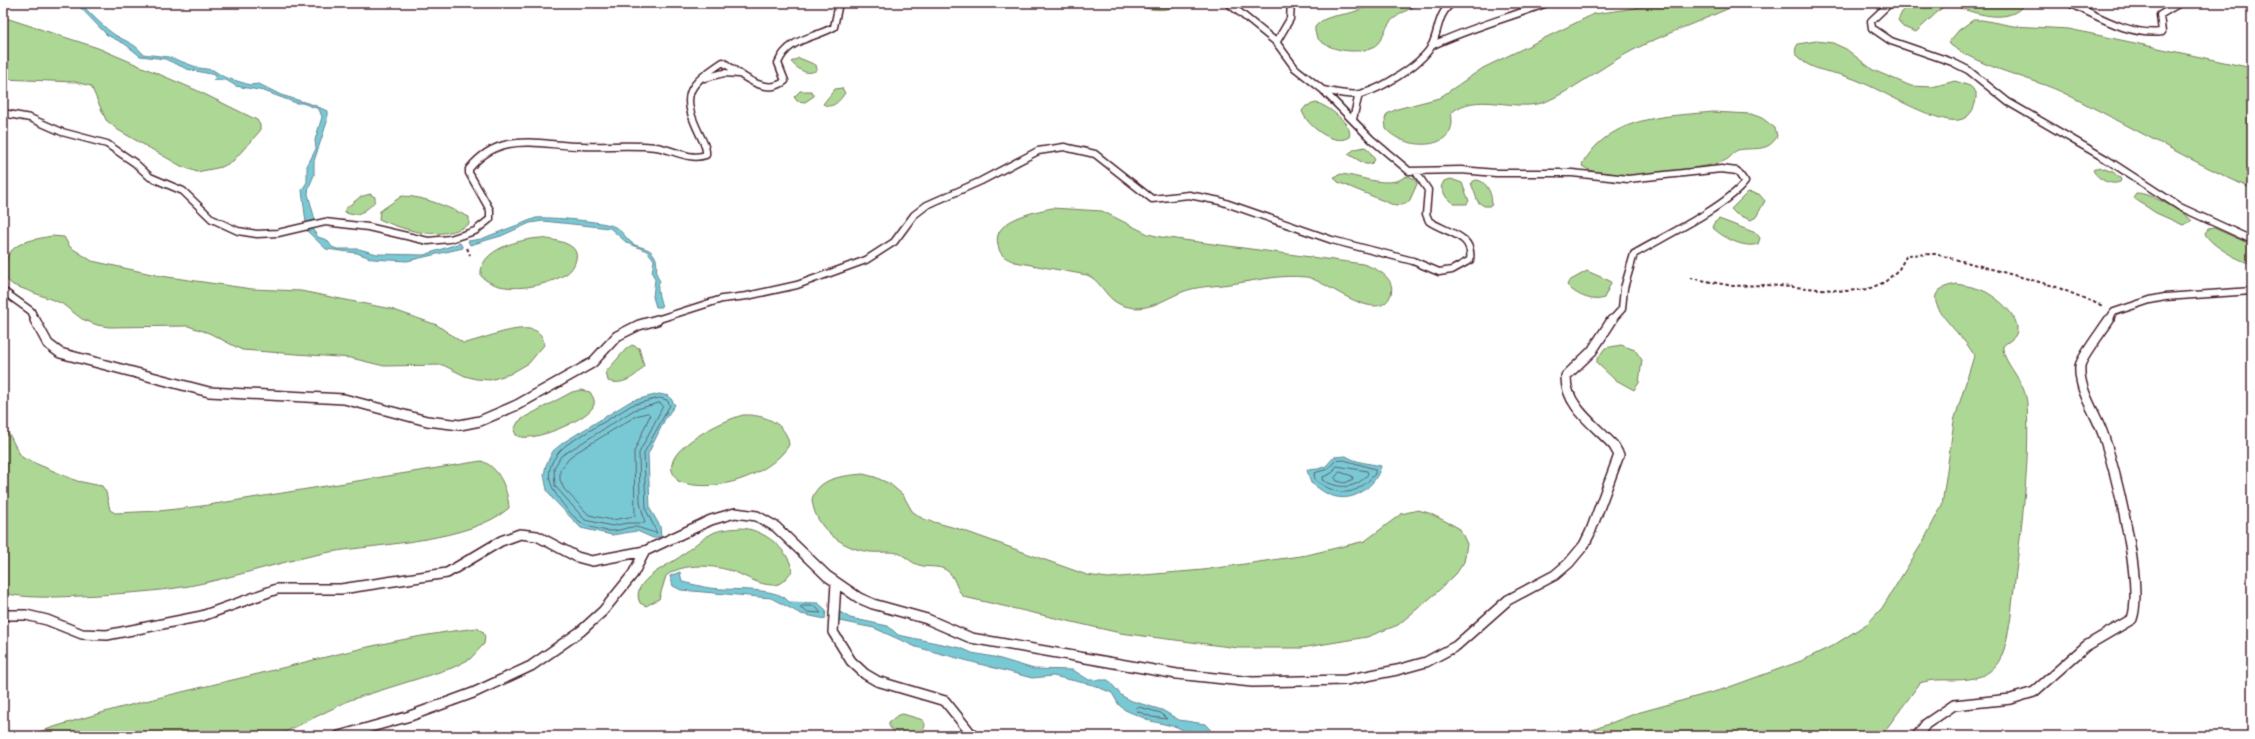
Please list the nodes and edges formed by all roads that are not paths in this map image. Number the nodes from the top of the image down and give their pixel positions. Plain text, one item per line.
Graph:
1 (839, 3) edge
2 (1228, 3) edge
3 (1291, 3) edge
4 (1452, 3) edge
5 (1547, 3) edge
6 (1890, 3) edge
7 (2070, 3) edge
8 (2180, 3) edge
9 (1276, 42) junction
10 (1431, 46) junction
11 (743, 75) junction
12 (699, 81) junction
13 (1323, 90) junction
14 (1359, 94) junction
15 (3, 113) edge
16 (1353, 118) junction
17 (1416, 172) junction
18 (2252, 240) edge
19 (3, 291) edge
20 (2252, 291) edge
21 (645, 551) junction
22 (836, 583) junction
23 (3, 615) edge
24 (339, 736) edge
25 (973, 736) edge
26 (1917, 736) edge

1 - 11 lane
2 - 9 lane
3 - 9 lane
4 - 10 lane
5 - 10 lane
6 - 18 lane
7 - 8 lane
9 - 13 lane
10 - 14 lane
11 - 12 lane
11 - 12 lane
12 - 15 lane
13 - 14 lane
13 - 16 lane
14 - 16 lane
16 - 17 lane
17 - 19 lane
17 - 22 lane
20 - 26 lane
21 - 22 lane
21 - 23 lane
21 - 24 lane
22 - 25 lane

